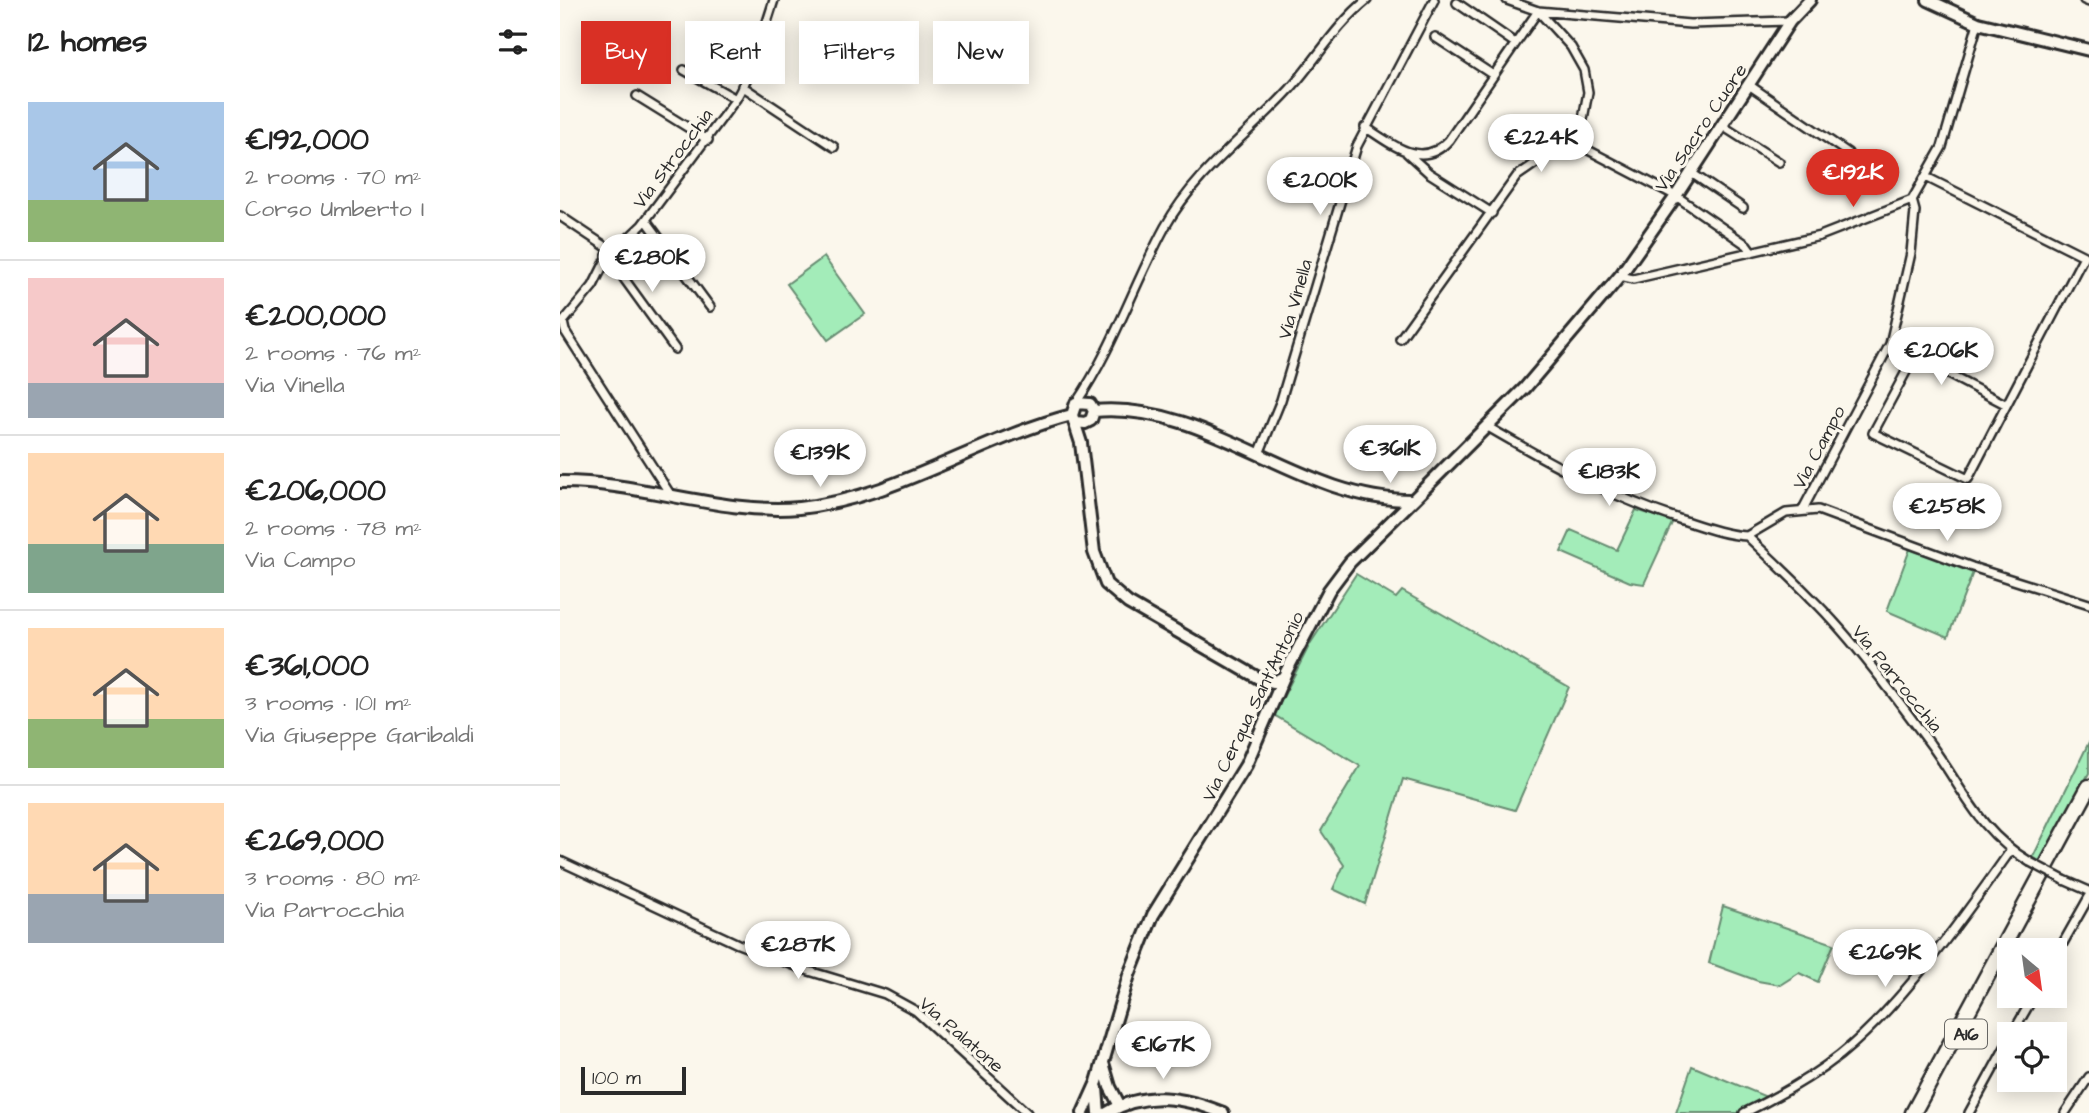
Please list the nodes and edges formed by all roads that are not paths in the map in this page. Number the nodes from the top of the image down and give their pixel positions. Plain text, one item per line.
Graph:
1 (774, 0) edge
2 (1367, 0) edge
3 (1507, 0) edge
4 (1810, 0) edge
5 (1928, 0) edge
6 (2084, 0) edge
7 (1433, 1) edge
8 (2089, 2) edge
9 (1457, 3) dead end
10 (1538, 10) junction
11 (1790, 20) junction
12 (1978, 23) junction
13 (1435, 37) dead end
14 (1515, 43) junction
15 (2089, 50) edge
16 (684, 69) dead end
17 (1493, 75) junction
18 (1749, 85) junction
19 (742, 86) junction
20 (637, 96) dead end
21 (736, 99) junction
22 (1721, 124) junction
23 (1365, 127) junction
24 (1360, 139) junction
25 (1379, 139) junction
26 (708, 140) junction
27 (1569, 140) junction
28 (834, 147) dead end
29 (1406, 152) junction
30 (1848, 153) dead end
31 (1779, 162) dead end
32 (1690, 172) junction
33 (1926, 177) junction
34 (1676, 196) junction
35 (1912, 200) junction
36 (1743, 208) dead end
37 (1492, 213) junction
38 (560, 216) edge
39 (646, 220) junction
40 (609, 253) junction
41 (1752, 253) junction
42 (1620, 276) junction
43 (710, 307) dead end
44 (1400, 339) dead end
45 (1890, 344) junction
46 (675, 349) dead end
47 (1914, 357) junction
48 (1088, 383) junction
49 (1076, 403) junction
50 (2005, 404) junction
51 (1091, 412) junction
52 (1074, 418) junction
53 (1488, 427) junction
54 (1081, 443) junction
55 (1259, 454) junction
56 (560, 482) edge
57 (670, 494) junction
58 (1413, 500) junction
59 (1803, 509) junction
60 (1747, 536) junction
61 (2089, 604) edge
62 (1276, 685) junction
63 (2089, 787) edge
64 (2089, 807) edge
65 (2011, 850) junction
66 (560, 861) edge
67 (2086, 890) edge
68 (2089, 897) edge
69 (2018, 938) edge
70 (2066, 938) edge
71 (1997, 977) edge
72 (1997, 1062) edge
73 (2089, 1077) edge
74 (1102, 1079) junction
75 (1120, 1106) junction
76 (1027, 1113) edge
77 (1083, 1113) edge
78 (1105, 1113) edge
79 (1223, 1113) edge
80 (1744, 1113) edge
81 (1913, 1113) edge
82 (1924, 1113) edge
83 (1969, 1113) edge
84 (2065, 1113) edge

1 - 19 street, Via Strocchia
2 - 48 street
3 - 10 street
4 - 11 street, Via Sacro Cuore
5 - 12 street
6 - 8 street
7 - 23 street, Via Vinella
9 - 14 street
10 - 11 street
10 - 14 street
10 - 27 street
11 - 18 street, Via Sacro Cuore
12 - 15 street
12 - 33 street
13 - 17 street
14 - 17 street
16 - 21 street
17 - 29 street
18 - 22 street, Via Sacro Cuore
18 - 30 street
19 - 21 street, Via Strocchia
19 - 28 street
20 - 26 street
21 - 26 street, Via Strocchia
22 - 31 street
22 - 32 street, Via Sacro Cuore
23 - 24 street, Via Vinella
23 - 25 street
24 - 25 street
24 - 55 street, Via Vinella
25 - 29 street
26 - 39 street, Via Strocchia
27 - 34 street
27 - 37 street
29 - 37 street
32 - 34 street, Via Sacro Cuore
32 - 36 street
33 - 35 street
33 - 50 street
34 - 41 street
34 - 42 street, Via Sacro Cuore
35 - 41 street
35 - 45 street, Via Campo
37 - 44 street
38 - 40 street
39 - 40 street, Via Strocchia
39 - 43 street
40 - 46 street
40 - 57 street, Via Strocchia
41 - 42 street
42 - 53 street, Via Sacro Cuore
45 - 47 street
45 - 59 street, Via Campo
47 - 50 street
47 - 50 street
48 - 49 street
48 - 51 street
49 - 51 street
49 - 52 street
51 - 52 street
51 - 54 street
51 - 55 street
52 - 54 street
52 - 57 street
53 - 58 street, Via Cerqua Sant'Antonio
53 - 60 street
54 - 62 street
55 - 58 street
56 - 57 street
58 - 62 street, Via Cerqua Sant'Antonio
59 - 60 street, Via Campo
59 - 61 street
60 - 65 street, Via Parrocchia
62 - 74 street, Via Cerqua Sant'Antonio
63 - 81 highway, A16
64 - 69 highway
65 - 67 street, Via Parrocchia, bridge
65 - 80 street
66 - 76 street, Via Palatone
68 - 70 street
71 - 82 highway, A16
72 - 83 street
73 - 84 street
74 - 75 street, Via Cerqua Sant'Antonio
74 - 77 street
74 - 78 street, Via Cerqua Sant'Antonio
75 - 78 street
75 - 79 street

